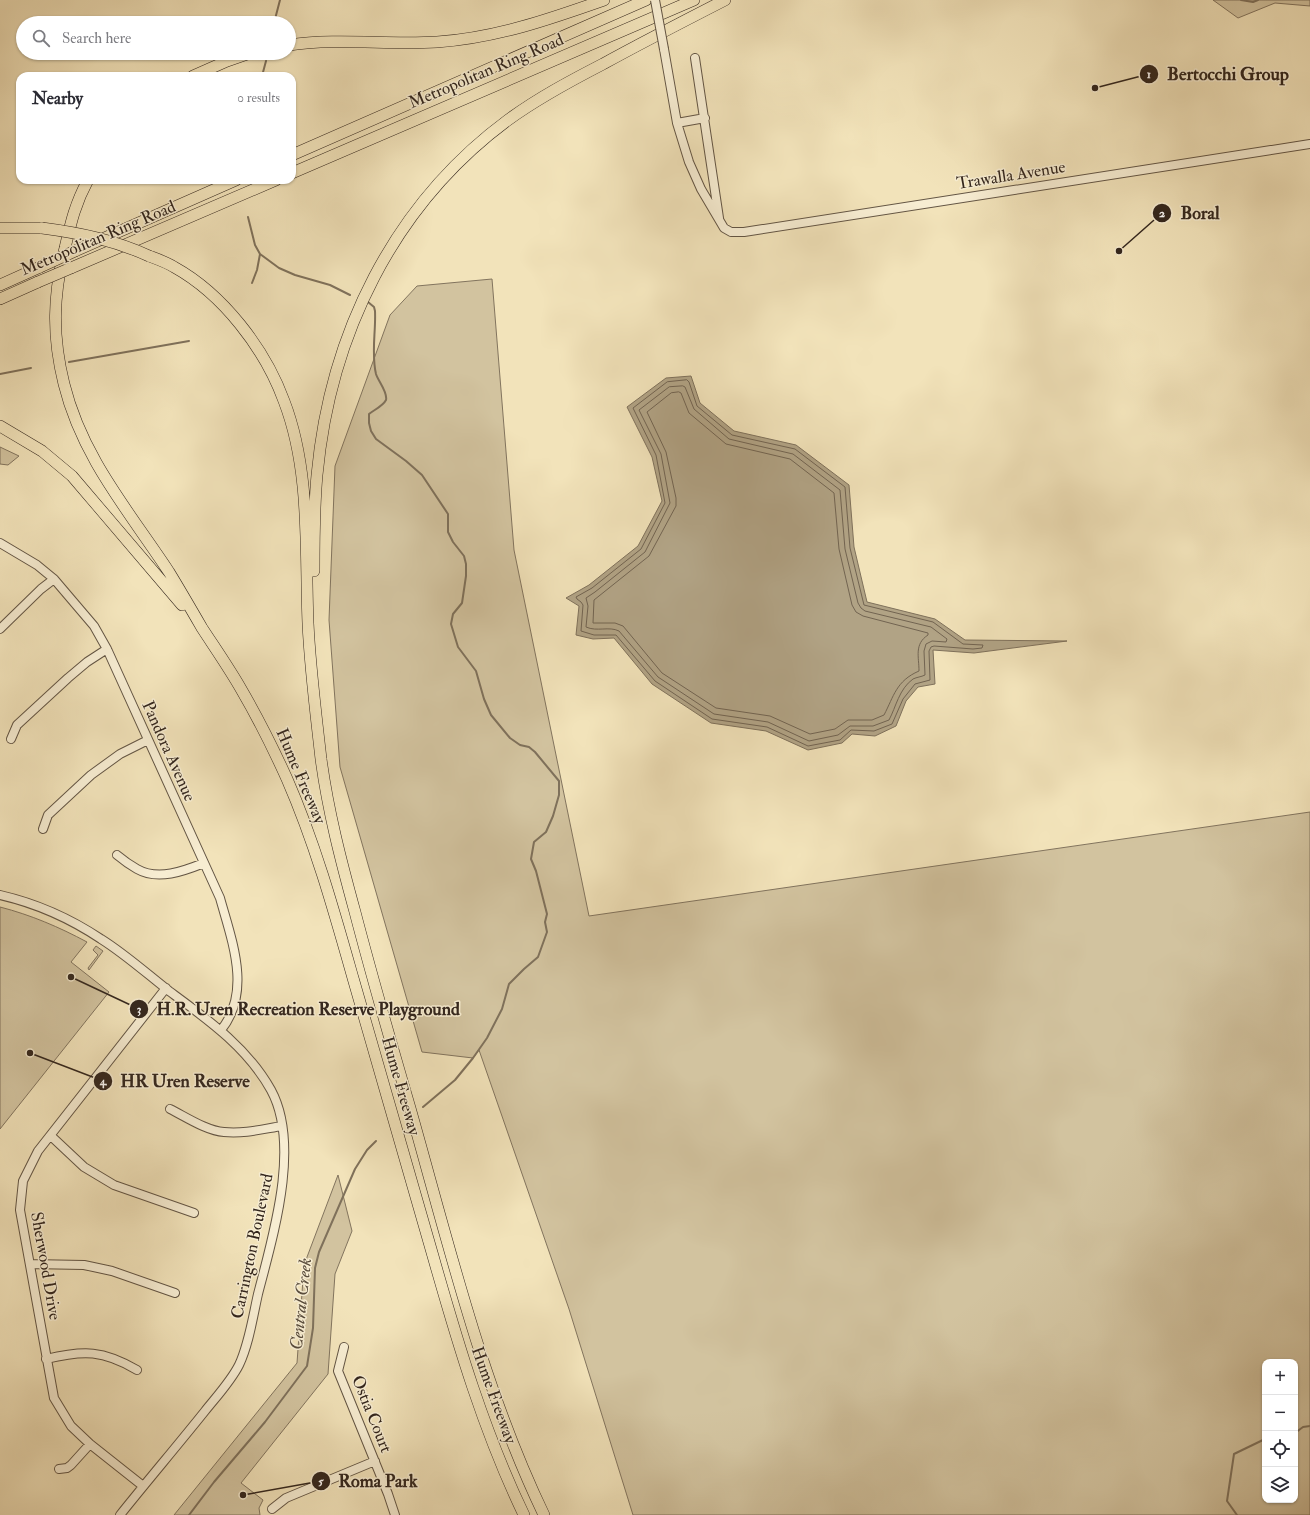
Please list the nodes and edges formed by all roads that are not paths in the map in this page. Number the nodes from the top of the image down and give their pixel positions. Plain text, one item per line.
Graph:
1 (604, 0) edge
2 (646, 0) edge
3 (655, 0) edge
4 (694, 0) edge
5 (725, 0) edge
6 (296, 44) edge
7 (695, 58) dead end
8 (230, 60) edge
9 (202, 72) edge
10 (705, 118) junction
11 (677, 123) junction
12 (1310, 144) edge
13 (296, 153) edge
14 (296, 171) edge
15 (86, 184) edge
16 (227, 184) edge
17 (267, 184) edge
18 (720, 222) junction
19 (0, 228) edge
20 (0, 285) edge
21 (0, 298) edge
22 (0, 426) edge
23 (0, 543) edge
24 (54, 579) junction
25 (0, 629) edge
26 (205, 631) junction
27 (108, 649) junction
28 (311, 664) junction
29 (11, 740) dead end
30 (148, 740) junction
31 (43, 829) dead end
32 (117, 855) dead end
33 (204, 863) junction
34 (0, 895) edge
35 (166, 988) junction
36 (219, 1028) junction
37 (170, 1109) dead end
38 (282, 1126) junction
39 (51, 1136) junction
40 (194, 1213) dead end
41 (30, 1264) junction
42 (175, 1293) dead end
43 (344, 1347) dead end
44 (46, 1359) junction
45 (137, 1370) dead end
46 (90, 1444) junction
47 (375, 1461) junction
48 (59, 1469) dead end
49 (143, 1486) junction
50 (272, 1509) dead end
51 (120, 1515) edge
52 (395, 1515) edge
53 (524, 1515) edge
54 (544, 1515) edge

1 - 6 highway
2 - 13 highway, Metropolitan Ring Road
3 - 11 street, bridge
4 - 14 highway, Metropolitan Ring Road
5 - 28 highway
7 - 10 street
8 - 9 highway
10 - 11 street
10 - 18 street
11 - 18 street
12 - 18 street, Trawalla Avenue
15 - 26 highway
16 - 20 highway, Metropolitan Ring Road, bridge
17 - 21 highway, Metropolitan Ring Road, bridge
19 - 28 highway, bridge
22 - 26 highway
23 - 24 street, Pandora Avenue
24 - 25 street
24 - 27 street, Pandora Avenue
26 - 53 highway, Hume Freeway
27 - 29 street
27 - 30 street, Pandora Avenue
28 - 54 highway, Hume Freeway
30 - 31 street
30 - 33 street, Pandora Avenue
32 - 33 street
33 - 36 street, Pandora Avenue
34 - 35 street, Carrington Boulevard
35 - 36 street, Carrington Boulevard
35 - 39 street, Sherwood Drive
36 - 38 street, Carrington Boulevard
37 - 38 street
38 - 49 street, Carrington Boulevard
39 - 40 street
39 - 41 street, Sherwood Drive
41 - 42 street
41 - 44 street, Sherwood Drive
43 - 47 street, Ostia Court
44 - 45 street
44 - 46 street, Sherwood Drive
46 - 48 street
46 - 49 street, Sherwood Drive
47 - 50 street
47 - 52 street, Ostia Court
49 - 51 street, Carrington Boulevard

